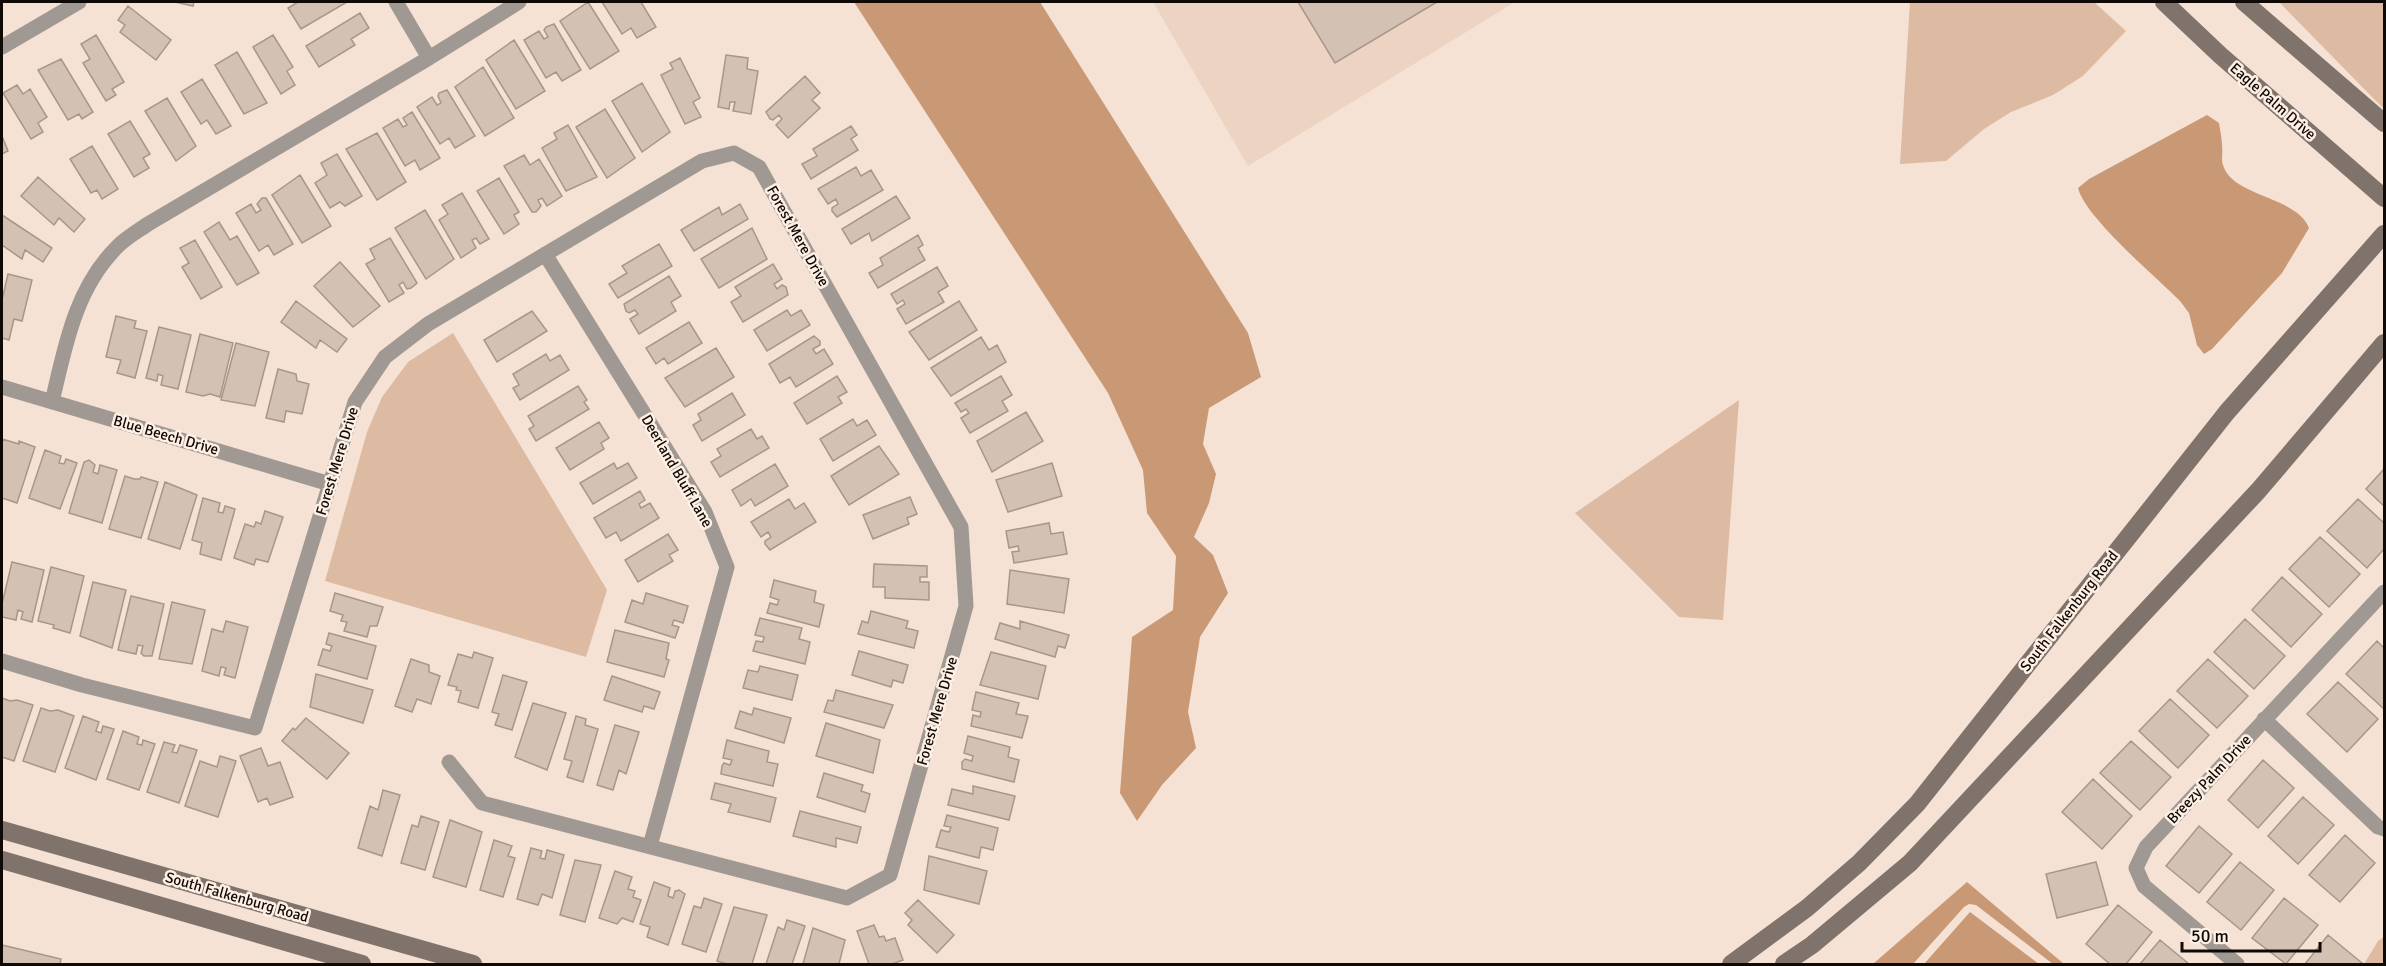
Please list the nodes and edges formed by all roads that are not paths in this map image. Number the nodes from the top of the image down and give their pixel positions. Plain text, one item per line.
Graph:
1 (79, 2) edge
2 (396, 2) edge
3 (519, 2) edge
4 (2164, 2) edge
5 (2244, 2) edge
6 (2, 47) edge
7 (429, 57) junction
8 (2385, 123) edge
9 (2385, 198) edge
10 (2385, 234) edge
11 (545, 254) junction
12 (2385, 343) edge
13 (2, 387) edge
14 (52, 402) junction
15 (330, 484) junction
16 (2385, 592) edge
17 (2, 661) edge
18 (2265, 719) junction
19 (448, 762) dead end
20 (2385, 829) edge
21 (2, 830) edge
22 (650, 846) junction
23 (2, 860) edge
24 (362, 964) edge
25 (473, 964) edge
26 (1731, 964) edge
27 (1784, 964) edge
28 (2237, 964) edge

1 - 6 street
2 - 7 street
3 - 7 street
4 - 9 street, Eagle Palm Drive
5 - 8 street
7 - 14 street
10 - 26 street, South Falkenburg Road
11 - 15 street, Forest Mere Drive
11 - 22 street, Deerland Bluff Lane
11 - 22 street, Forest Mere Drive
12 - 27 street
13 - 14 street, Blue Beech Drive
14 - 15 street, Blue Beech Drive
15 - 17 street, Forest Mere Drive
16 - 18 street, Breezy Palm Drive
18 - 20 street
18 - 28 street, Breezy Palm Drive
19 - 22 street, Forest Mere Drive
21 - 25 street, South Falkenburg Road
23 - 24 street, South Falkenburg Road

